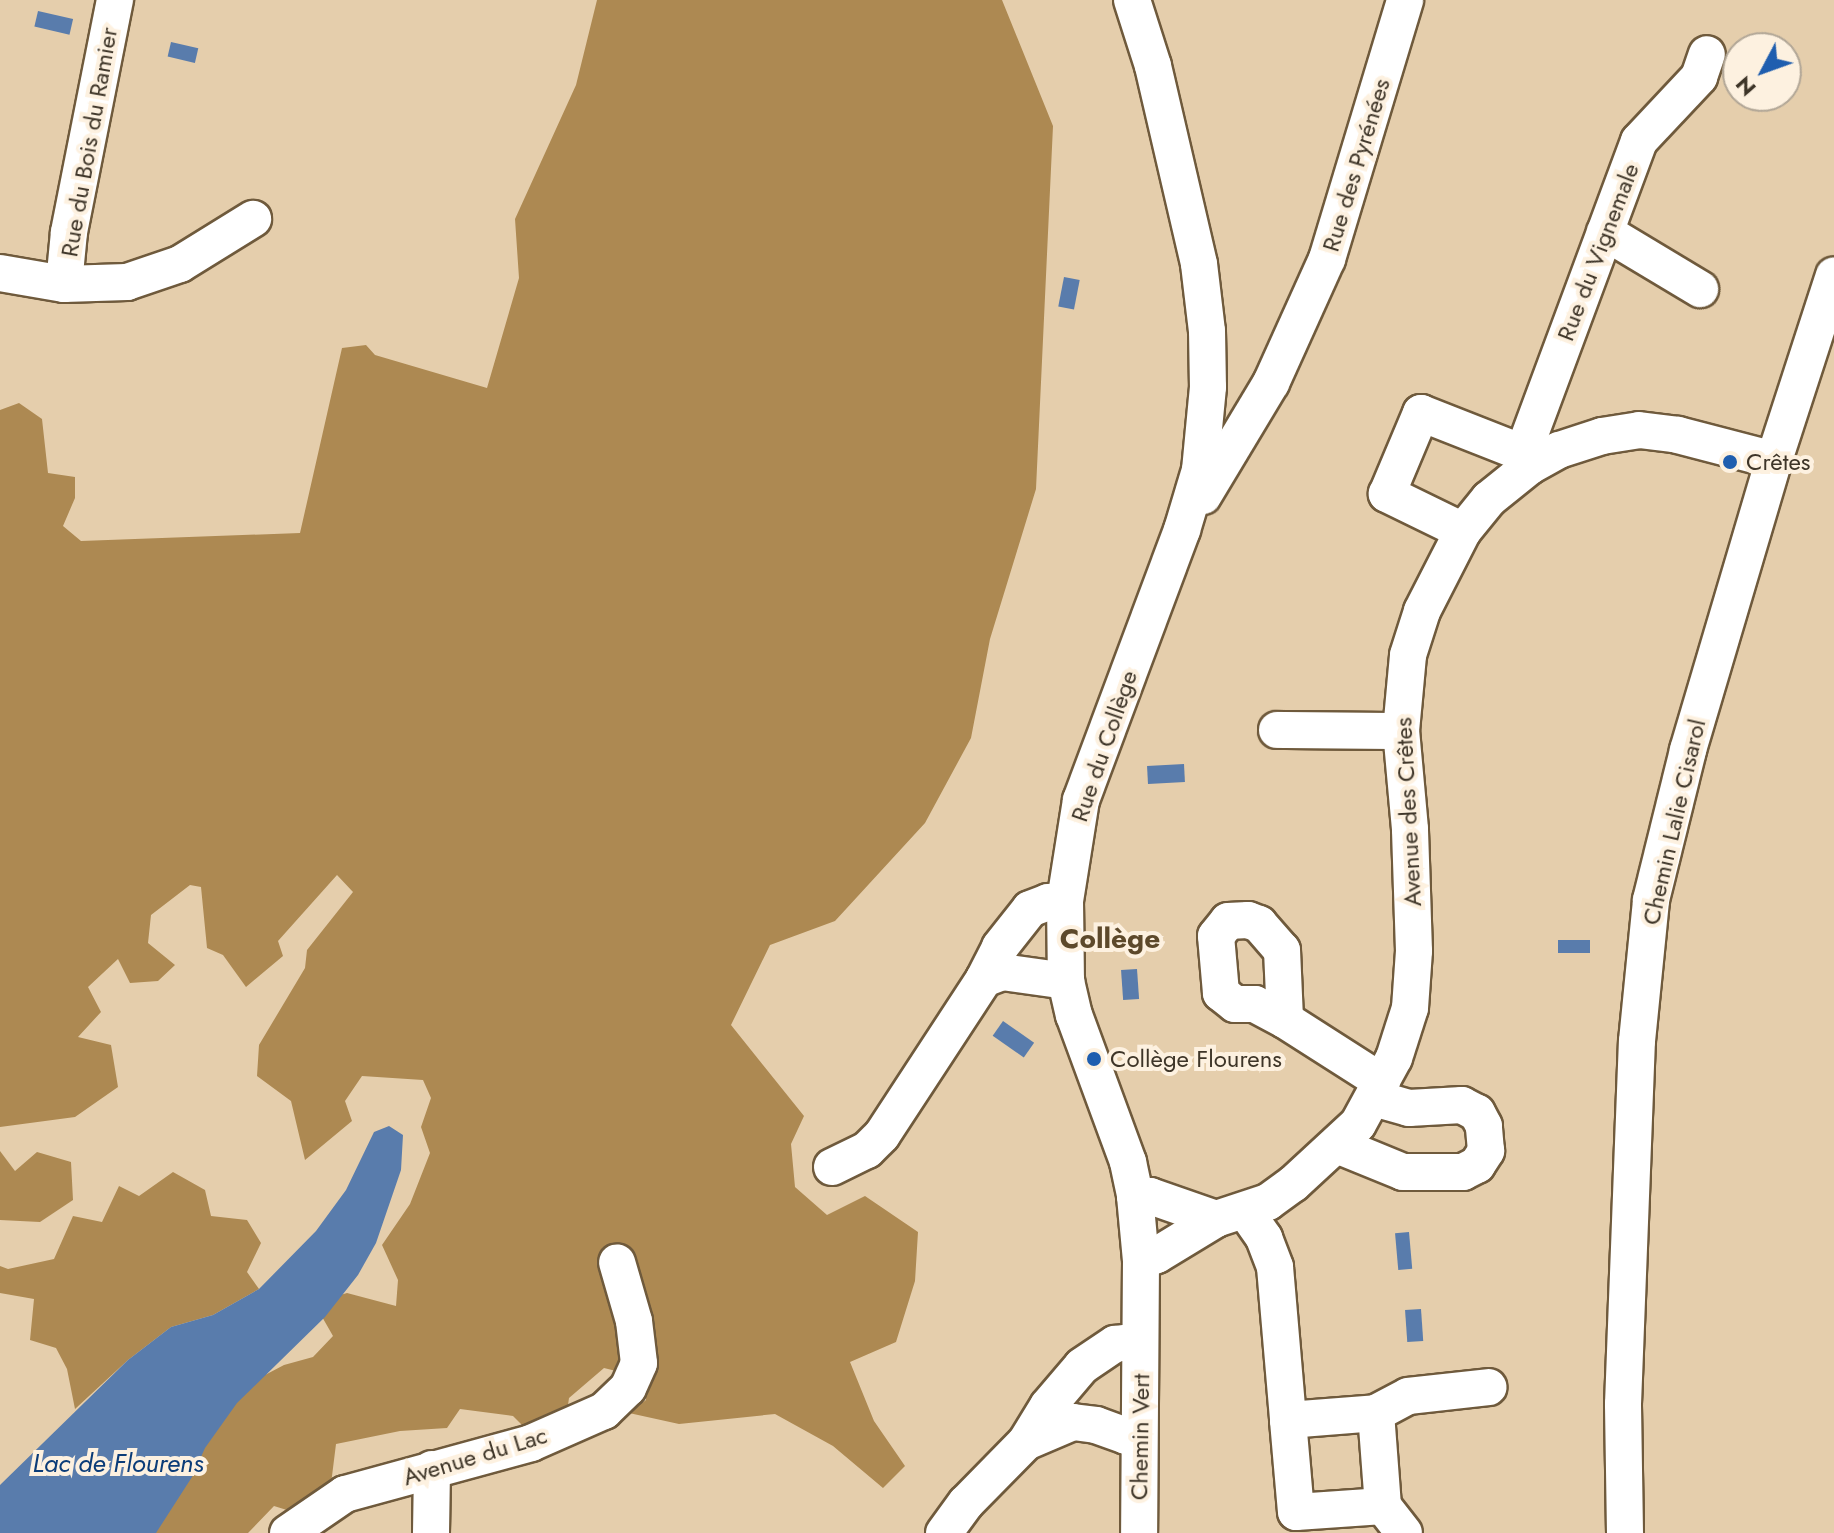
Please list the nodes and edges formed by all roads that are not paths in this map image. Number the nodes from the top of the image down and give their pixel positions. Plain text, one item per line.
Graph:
1 (115, 0) edge
2 (1132, 0) edge
3 (1405, 0) edge
4 (1707, 54) dead end
5 (253, 219) dead end
6 (1605, 232) junction
7 (0, 273) edge
8 (1834, 275) edge
9 (64, 284) junction
10 (1700, 289) dead end
11 (1298, 327) junction
12 (1207, 404) junction
13 (1256, 407) junction
14 (1526, 459) junction
15 (1774, 460) junction
16 (1182, 530) junction
17 (1463, 531) junction
18 (1277, 730) dead end
19 (1401, 731) junction
20 (1065, 901) junction
21 (984, 979) junction
22 (1066, 981) junction
23 (1285, 1020) dead end
24 (1378, 1090) junction
25 (1337, 1145) junction
26 (832, 1167) dead end
27 (1135, 1196) junction
28 (1231, 1216) junction
29 (1141, 1261) junction
30 (617, 1262) dead end
31 (1140, 1341) junction
32 (1489, 1387) dead end
33 (1376, 1413) junction
34 (1288, 1420) junction
35 (1139, 1435) junction
36 (1026, 1442) junction
37 (432, 1469) junction
38 (1393, 1519) edge
39 (1295, 1522) edge
40 (288, 1533) edge
41 (431, 1533) edge
42 (944, 1533) edge
43 (1139, 1533) edge
44 (1625, 1533) edge

1 - 9 street, Rue du Bois du Ramier
2 - 12 street, Rue du Collège
3 - 11 street, Rue des Pyrénées
4 - 6 street, Rue du Vignemale
5 - 9 street
6 - 10 street
6 - 14 street, Rue du Vignemale
7 - 9 street
8 - 15 street, Chemin Lalie Cisarol
11 - 12 street, Rue des Pyrénées
11 - 13 street, Rue des Pyrénées
12 - 13 street
12 - 16 street, Rue du Collège
13 - 16 street, Rue des Pyrénées
14 - 15 street, Avenue des Crêtes
14 - 17 street, Avenue des Crêtes
14 - 17 street
15 - 44 street, Chemin Lalie Cisarol
16 - 20 street, Rue du Collège
17 - 19 street, Avenue des Crêtes
18 - 19 street
19 - 24 street, Avenue des Crêtes
20 - 21 street
20 - 22 street, Rue du Collège
21 - 22 street
21 - 26 street
22 - 27 street, Rue du Collège
23 - 24 street
24 - 25 street, Avenue des Crêtes
24 - 25 street
25 - 28 street, Avenue des Crêtes
27 - 28 street
27 - 29 street, Rue du Collège
28 - 29 street, Avenue des Crêtes
28 - 34 street
29 - 31 street, Rue du Collège
30 - 37 street, Avenue du Lac
31 - 35 street, Chemin Vert
31 - 36 street
32 - 33 street
33 - 34 street
33 - 38 street
34 - 39 street
35 - 36 street
35 - 43 street, Chemin Vert
36 - 42 street
37 - 40 street, Avenue du Lac
37 - 41 street
38 - 39 street

